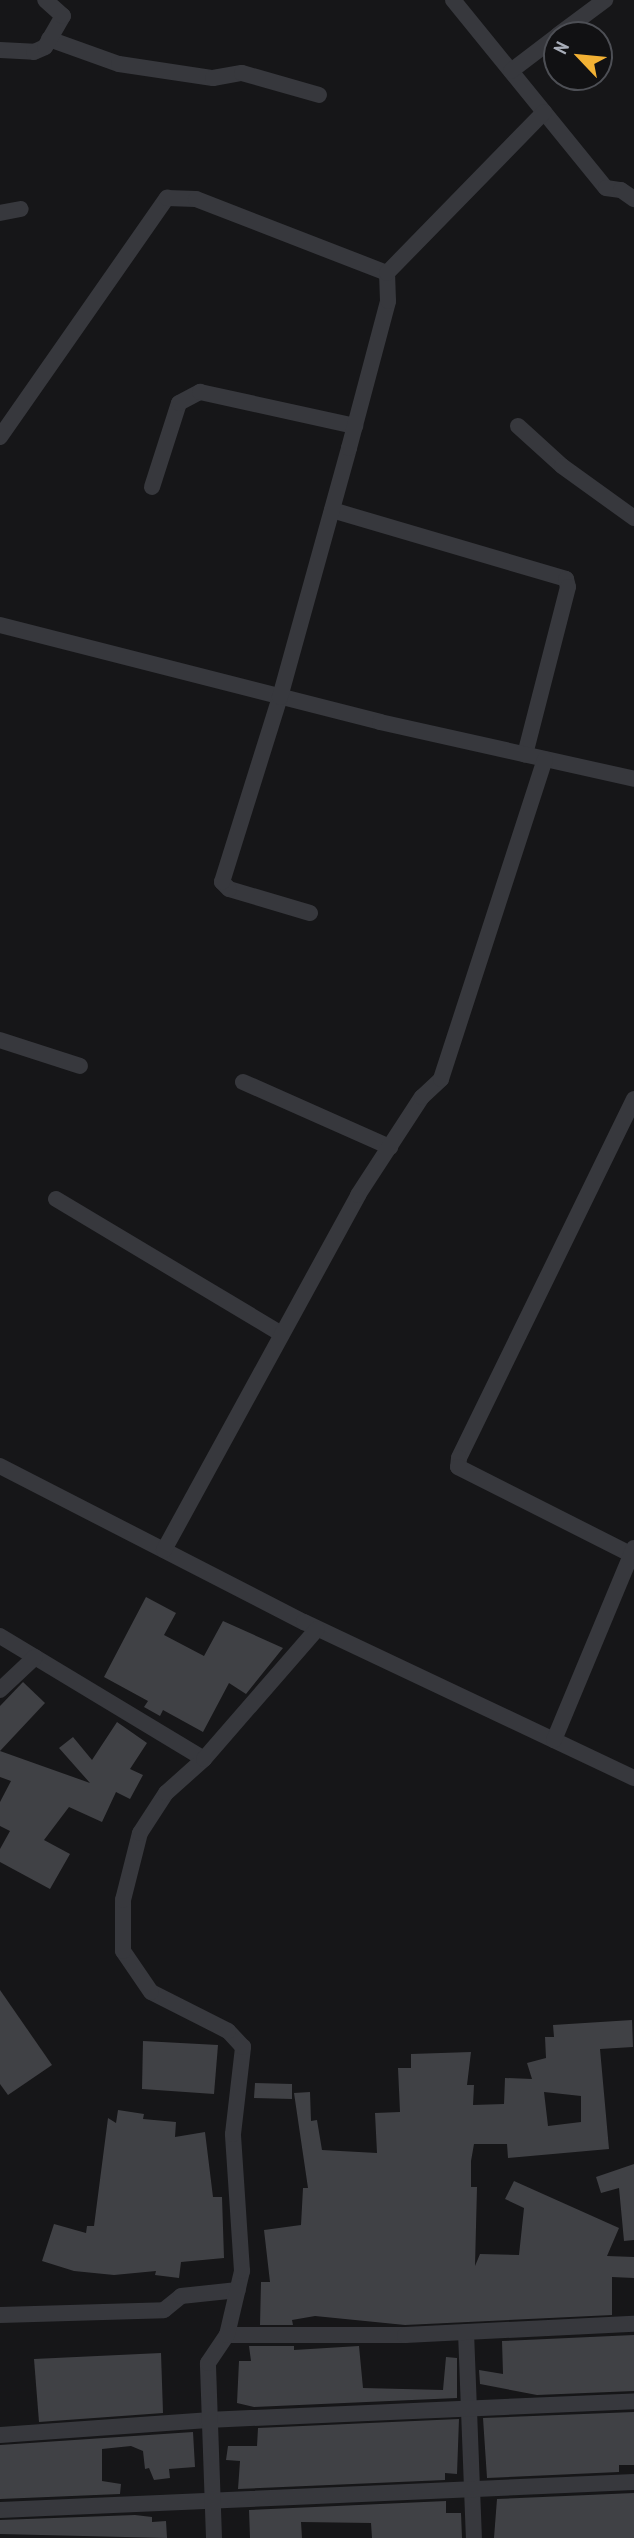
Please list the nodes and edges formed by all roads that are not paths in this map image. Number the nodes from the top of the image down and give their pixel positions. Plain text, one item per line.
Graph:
1 (45, 0) edge
2 (453, 0) edge
3 (605, 0) edge
4 (578, 21) edge
5 (49, 39) junction
6 (543, 47) edge
7 (0, 50) edge
8 (511, 71) junction
9 (319, 95) dead end
10 (544, 112) junction
11 (634, 199) edge
12 (21, 209) dead end
13 (0, 213) edge
14 (387, 273) junction
15 (355, 426) junction
16 (518, 426) dead end
17 (0, 437) edge
18 (152, 487) dead end
19 (332, 510) junction
20 (634, 518) edge
21 (0, 625) edge
22 (280, 697) junction
23 (525, 755) junction
24 (545, 759) junction
25 (634, 779) edge
26 (310, 913) dead end
27 (0, 1040) edge
28 (80, 1066) dead end
29 (243, 1082) dead end
30 (634, 1099) edge
31 (390, 1147) junction
32 (56, 1199) dead end
33 (282, 1335) junction
34 (0, 1466) edge
35 (164, 1550) junction
36 (633, 1554) edge
37 (317, 1629) junction
38 (0, 1636) edge
39 (35, 1657) junction
40 (0, 1690) edge
41 (554, 1740) junction
42 (204, 1759) junction
43 (634, 1778) edge
44 (238, 2290) junction
45 (0, 2315) edge
46 (634, 2324) edge
47 (466, 2332) junction
48 (227, 2335) junction
49 (634, 2401) edge
50 (470, 2408) junction
51 (207, 2420) junction
52 (0, 2435) edge
53 (634, 2482) edge
54 (473, 2490) junction
55 (213, 2504) junction
56 (0, 2510) edge
57 (214, 2538) edge
58 (474, 2538) edge

1 - 5 street
2 - 8 street
3 - 4 street
5 - 7 street
5 - 9 street
6 - 8 street
8 - 10 street
10 - 11 street
10 - 14 street
12 - 13 street
14 - 15 street
14 - 17 street
15 - 18 street
15 - 19 street
16 - 20 street
19 - 22 street
19 - 23 street
21 - 22 street
22 - 23 street
22 - 26 street
23 - 24 street
24 - 25 street
24 - 31 street
27 - 28 street
29 - 31 street
30 - 36 street
31 - 33 street
32 - 33 street
33 - 35 street
34 - 35 street
35 - 37 street
36 - 41 street
37 - 41 street
37 - 42 street
38 - 39 street
39 - 40 street
39 - 42 street
41 - 43 street
42 - 44 street
44 - 45 street
44 - 48 street
46 - 47 street
47 - 48 street
47 - 50 street
48 - 51 street
49 - 50 street
50 - 51 street
50 - 54 street
51 - 52 street
51 - 55 street
53 - 54 street
54 - 55 street
54 - 58 street
55 - 56 street
55 - 57 street

